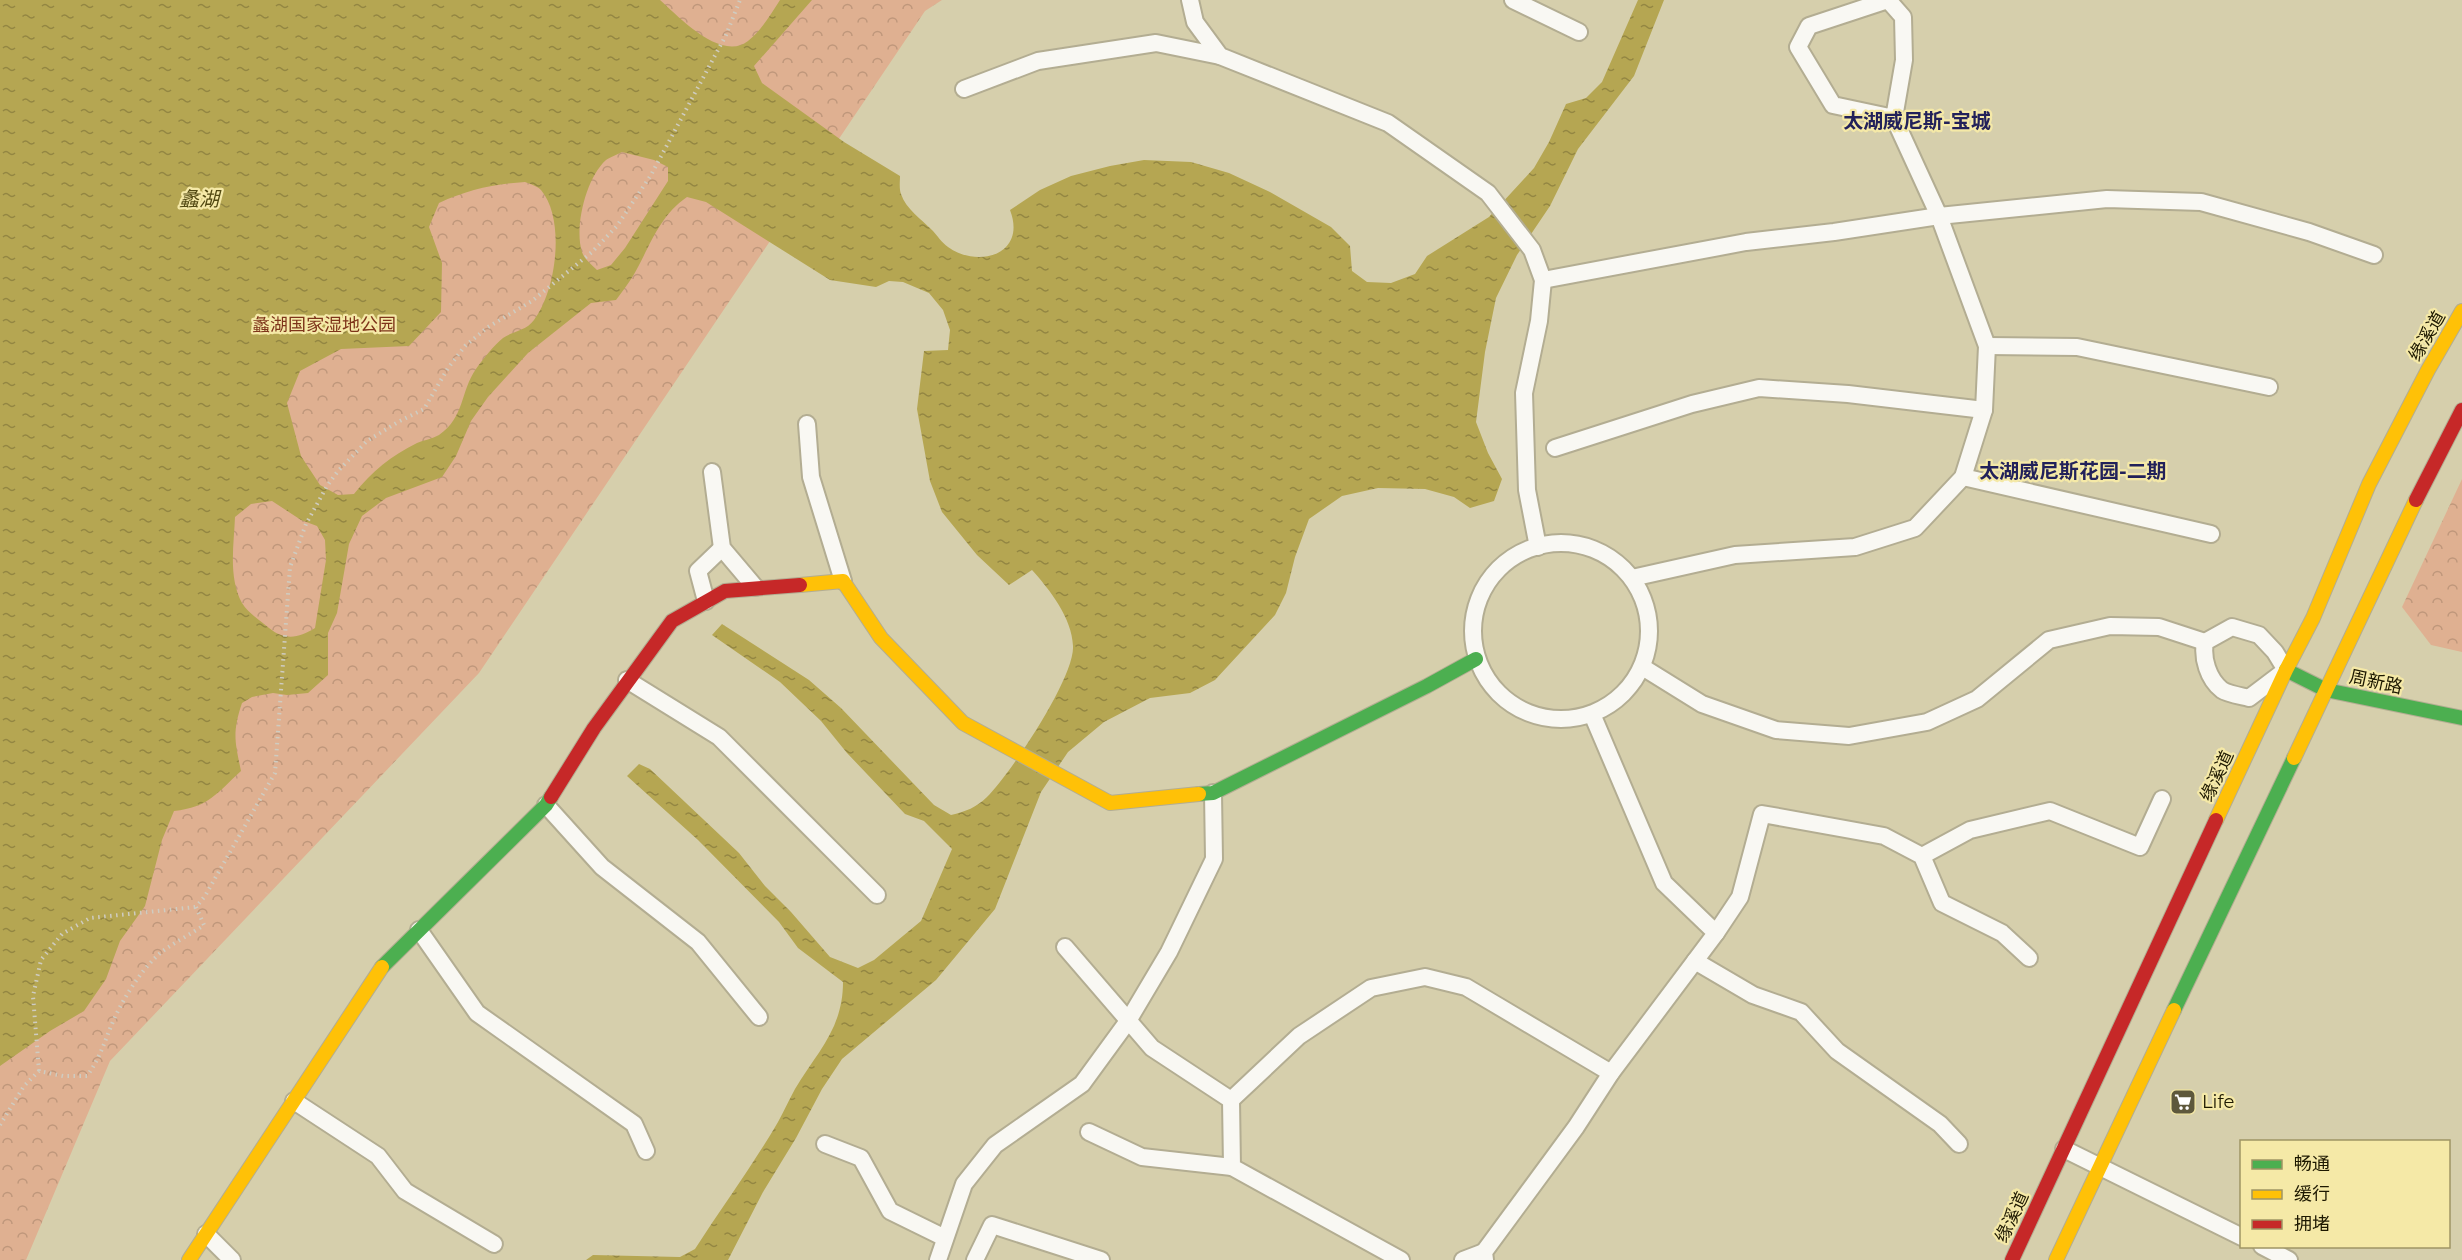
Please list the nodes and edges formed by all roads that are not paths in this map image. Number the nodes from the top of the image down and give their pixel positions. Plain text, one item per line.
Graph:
1 (1190, 0) edge
2 (1513, 0) edge
3 (1579, 32) dead end
4 (1220, 56) junction
5 (964, 89) dead end
6 (1893, 118) junction
7 (1939, 216) junction
8 (2374, 255) dead end
9 (1543, 280) junction
10 (2462, 311) edge
11 (1987, 346) junction
12 (2269, 387) dead end
13 (1984, 410) junction
14 (2462, 410) edge
15 (807, 424) dead end
16 (1555, 448) dead end
17 (712, 472) dead end
18 (1963, 477) junction
19 (2211, 534) dead end
20 (1538, 547) junction
21 (722, 548) junction
22 (1632, 578) junction
23 (843, 581) junction
24 (755, 587) junction
25 (706, 601) junction
26 (2205, 642) junction
27 (1476, 659) junction
28 (2289, 666) junction
29 (1644, 668) junction
30 (627, 680) junction
31 (2328, 686) junction
32 (2462, 707) edge
33 (1592, 714) junction
34 (2462, 718) edge
35 (1213, 793) junction
36 (2162, 799) dead end
37 (546, 805) junction
38 (1922, 856) junction
39 (877, 895) dead end
40 (419, 930) junction
41 (1716, 933) junction
42 (1065, 947) dead end
43 (2028, 958) dead end
44 (1695, 961) junction
45 (759, 1017) dead end
46 (1128, 1021) junction
47 (1611, 1073) junction
48 (1231, 1100) junction
49 (294, 1101) junction
50 (1089, 1132) dead end
51 (825, 1144) dead end
52 (1959, 1144) dead end
53 (2064, 1149) junction
54 (646, 1151) dead end
55 (1232, 1167) junction
56 (2099, 1167) junction
57 (206, 1234) junction
58 (2240, 1237) edge
59 (945, 1238) junction
60 (494, 1244) dead end
61 (2266, 1248) edge
62 (1484, 1256) edge
63 (189, 1260) edge
64 (231, 1260) edge
65 (938, 1260) edge
66 (975, 1260) edge
67 (1101, 1260) edge
68 (1401, 1260) edge
69 (1463, 1260) edge
70 (2012, 1260) edge
71 (2056, 1260) edge
72 (2289, 1260) edge

1 - 4 street
2 - 3 street
4 - 5 street
4 - 9 street
6 - 6 street
6 - 7 street
7 - 8 street
7 - 9 street
7 - 11 street
9 - 20 street
10 - 28 main road, 缘溪道
11 - 12 street
11 - 13 street
13 - 16 street
13 - 18 street
14 - 31 main road
15 - 23 street
17 - 21 street
18 - 19 street
18 - 22 street
20 - 22 street
20 - 27 street
21 - 24 street
21 - 25 street
22 - 29 street
23 - 24 main road
23 - 35 main road
24 - 25 main road
25 - 30 main road
26 - 28 street
26 - 28 street
26 - 29 street
27 - 33 street
27 - 35 main road
28 - 31 main road, 周新路
28 - 53 main road, 缘溪道
29 - 33 street
30 - 37 main road
30 - 39 street
31 - 32 main road, 周新路
31 - 34 main road, 周新路
31 - 56 main road
33 - 41 street
35 - 46 street
36 - 38 street
37 - 40 main road
37 - 45 street
38 - 41 street
38 - 43 street
40 - 49 main road
40 - 54 street
41 - 44 street
42 - 46 street
44 - 47 street
44 - 52 street
46 - 48 street
46 - 59 street
47 - 48 street
47 - 62 street
48 - 55 street
49 - 57 main road
49 - 60 street
50 - 55 street
51 - 59 street
53 - 56 street
53 - 70 main road, 缘溪道
55 - 68 street
56 - 58 street
56 - 71 main road
57 - 63 main road
57 - 64 street
59 - 65 street
61 - 72 street
62 - 69 street
66 - 67 street

